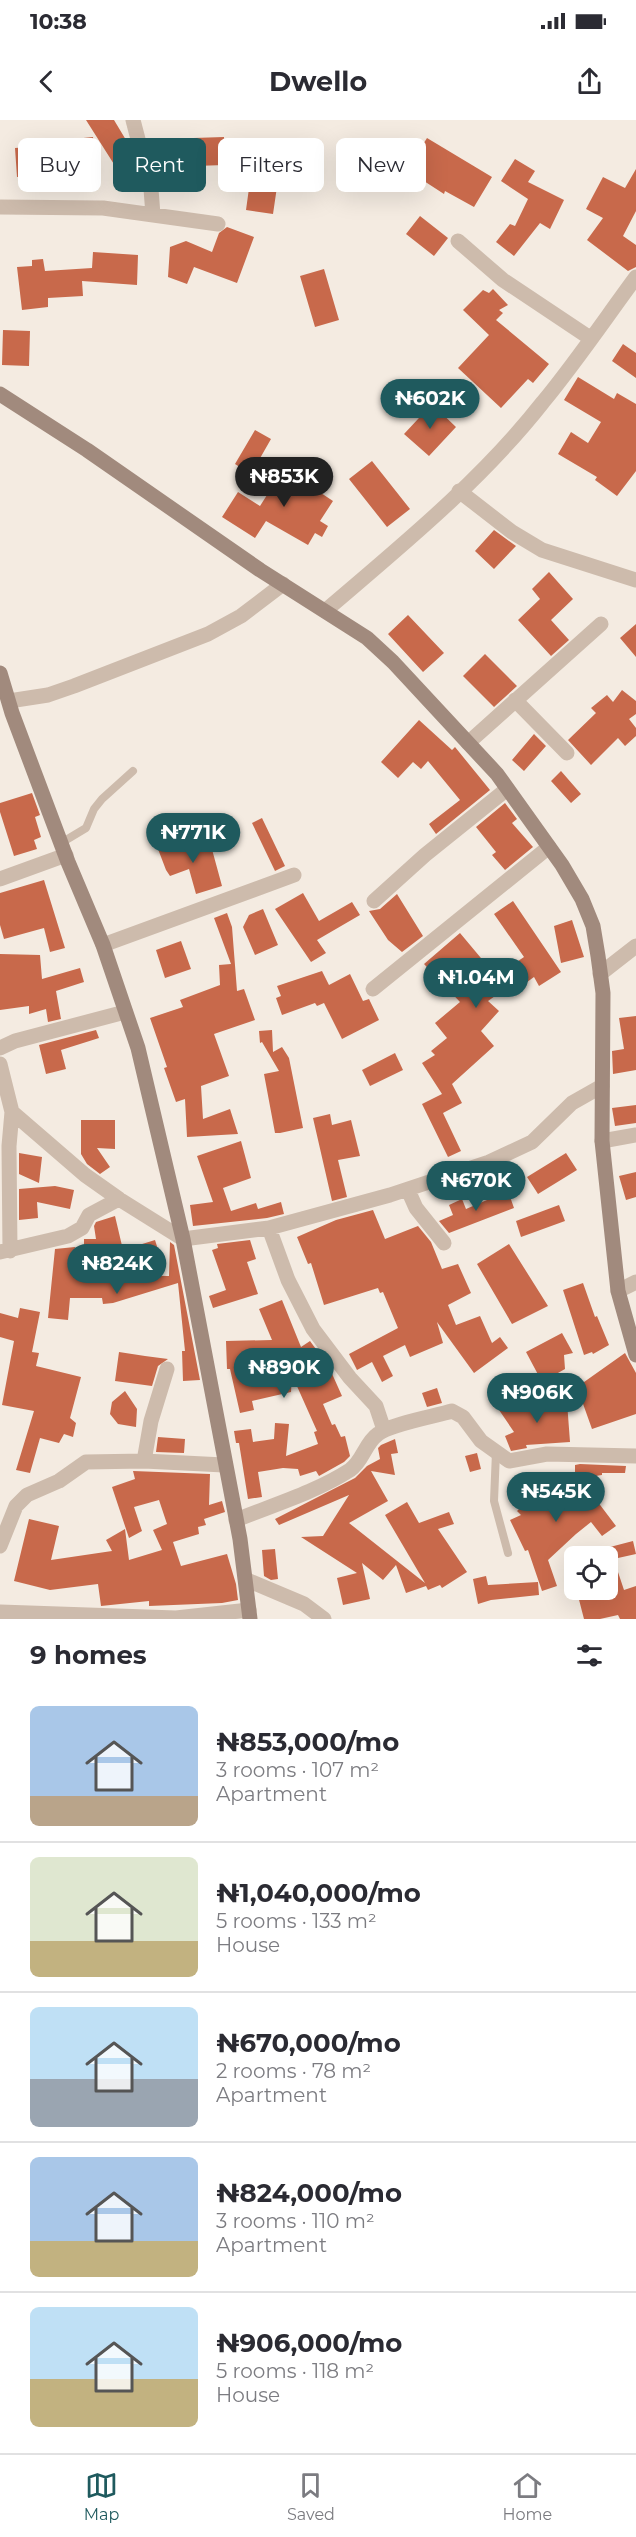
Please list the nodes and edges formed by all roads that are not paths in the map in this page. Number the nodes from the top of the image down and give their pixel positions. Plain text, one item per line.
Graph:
1 (133, 120) edge
2 (0, 207) edge
3 (153, 215) junction
4 (218, 224) dead end
5 (458, 241) dead end
6 (636, 277) edge
7 (590, 338) junction
8 (0, 394) edge
9 (459, 491) junction
10 (636, 580) edge
11 (283, 584) junction
12 (325, 611) junction
13 (601, 624) dead end
14 (0, 673) edge
15 (515, 700) junction
16 (9, 701) junction
17 (468, 743) junction
18 (567, 753) dead end
19 (133, 771) dead end
20 (507, 789) junction
21 (549, 847) junction
22 (64, 849) junction
23 (294, 875) dead end
24 (0, 879) edge
25 (374, 901) dead end
26 (104, 945) junction
27 (636, 946) edge
28 (600, 974) junction
29 (373, 988) dead end
30 (125, 1012) junction
31 (0, 1048) edge
32 (0, 1064) edge
33 (602, 1086) junction
34 (12, 1112) junction
35 (636, 1135) edge
36 (602, 1142) junction
37 (408, 1190) junction
38 (119, 1199) junction
39 (269, 1228) junction
40 (183, 1239) junction
41 (444, 1243) dead end
42 (5, 1252) edge
43 (636, 1282) edge
44 (618, 1291) junction
45 (636, 1355) edge
46 (167, 1369) dead end
47 (384, 1430) junction
48 (496, 1452) junction
49 (636, 1456) edge
50 (144, 1461) junction
51 (224, 1465) junction
52 (236, 1520) junction
53 (0, 1546) edge
54 (508, 1553) dead end
55 (247, 1580) junction
56 (0, 1612) edge
57 (250, 1615) edge
58 (132, 1618) edge
59 (324, 1619) edge

1 - 3 street
2 - 3 street
3 - 4 street
5 - 7 street
6 - 7 street
7 - 9 street
8 - 11 street
9 - 10 street
9 - 12 street
11 - 12 street
11 - 16 street
12 - 17 street
13 - 15 street
14 - 16 street
15 - 17 street
15 - 18 street
16 - 22 street
17 - 20 street
19 - 22 lane
20 - 21 street
20 - 25 street
21 - 28 street
21 - 29 street
22 - 24 street
22 - 26 street
23 - 26 street
26 - 30 street
27 - 28 street
28 - 33 street
30 - 31 street
30 - 40 street
32 - 34 street
33 - 36 street
33 - 37 street
34 - 38 street
34 - 42 street
35 - 36 street
36 - 44 street
37 - 39 street
37 - 41 street
38 - 40 street
38 - 42 street
39 - 40 street
39 - 47 street
40 - 51 street
43 - 44 street
44 - 45 street
46 - 50 street
47 - 48 street
47 - 52 street
48 - 49 street
48 - 54 lane
50 - 51 street
50 - 53 street
51 - 52 street
52 - 55 street
55 - 57 street
55 - 59 street
56 - 58 street
57 - 58 street

